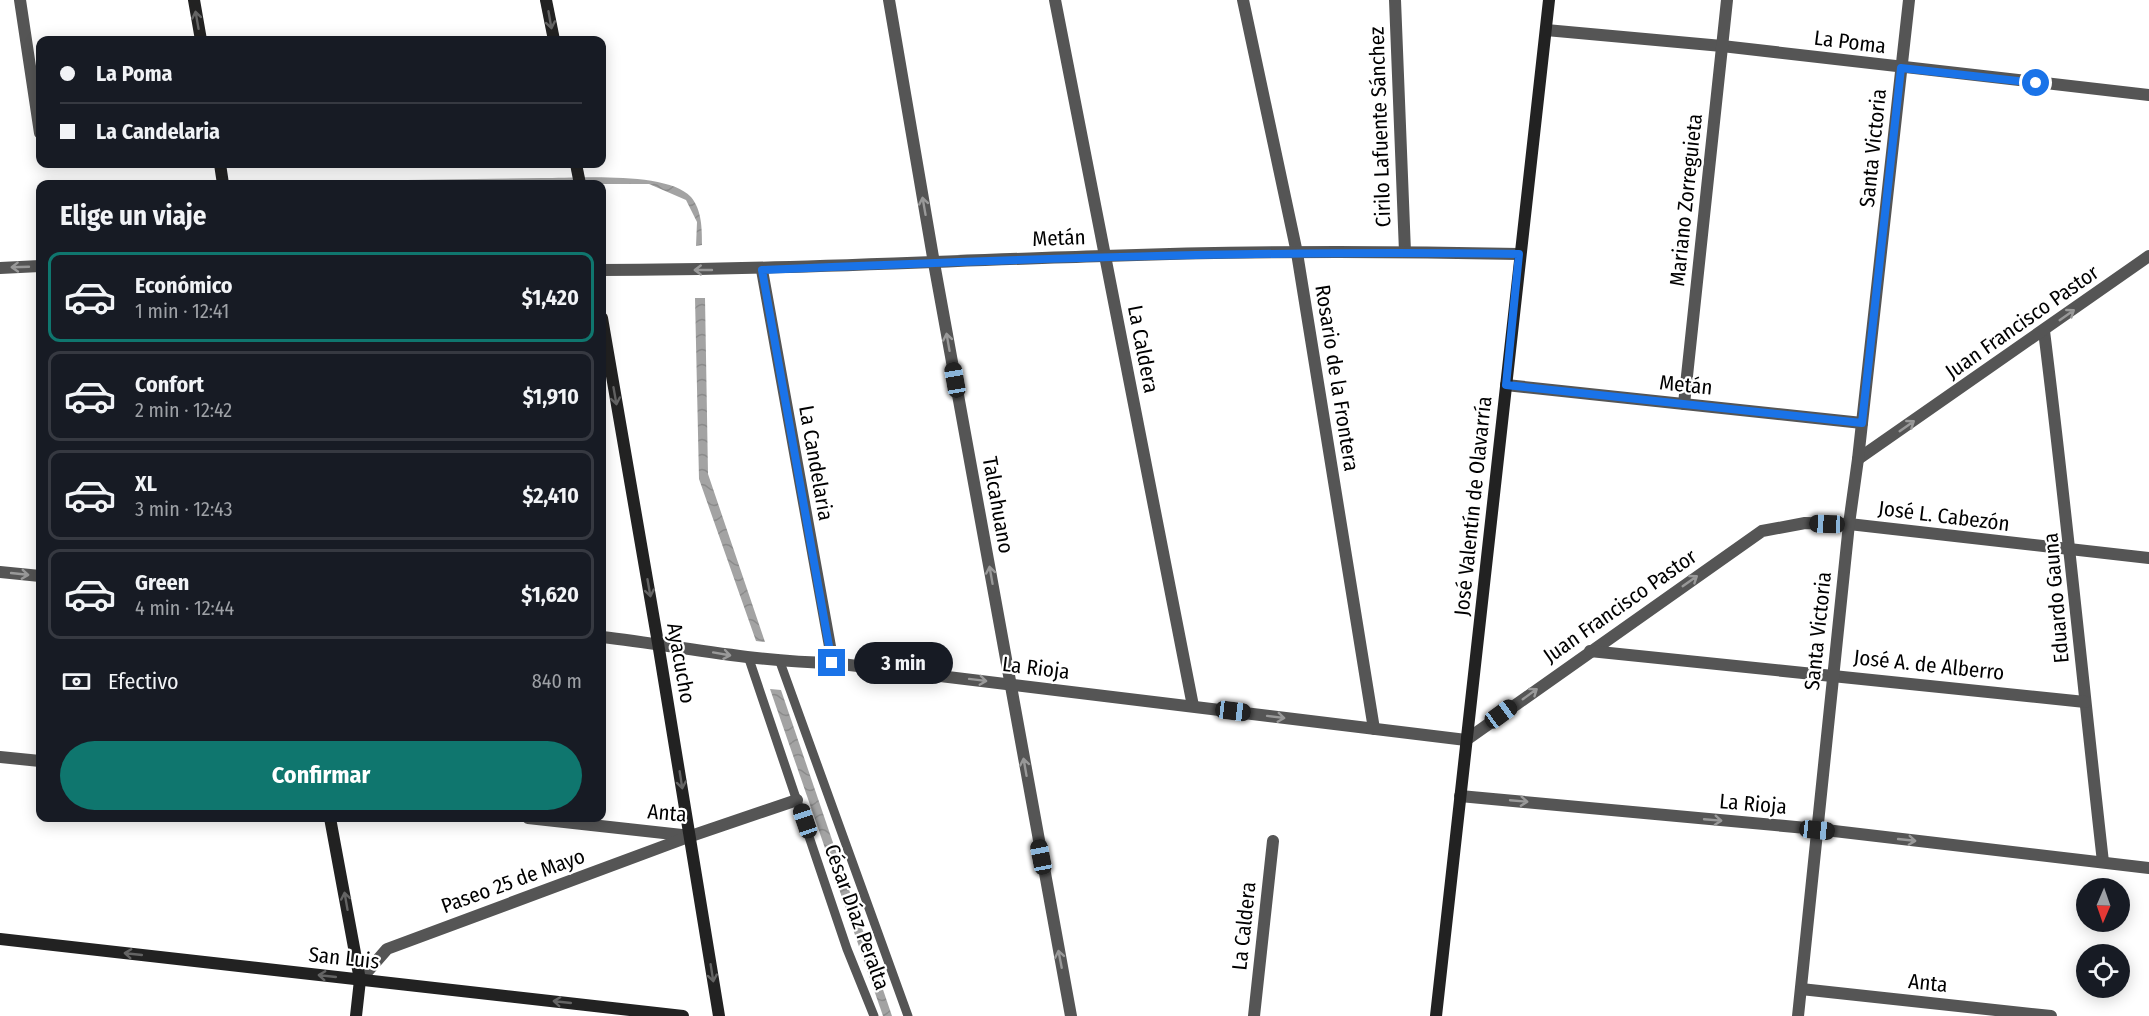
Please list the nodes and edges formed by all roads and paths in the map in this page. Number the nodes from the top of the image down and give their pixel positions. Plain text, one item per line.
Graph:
1 (20, 0) edge
2 (194, 0) edge
3 (546, 0) edge
4 (889, 0) edge
5 (1055, 0) edge
6 (1243, 0) edge
7 (1395, 0) edge
8 (1549, 0) edge
9 (1727, 0) edge
10 (1909, 0) edge
11 (1546, 30) junction
12 (200, 36) edge
13 (553, 36) edge
14 (1722, 46) junction
15 (1901, 68) junction
16 (2149, 95) edge
17 (36, 106) edge
18 (1405, 252) junction
19 (1297, 253) junction
20 (1519, 254) junction
21 (1105, 256) junction
22 (2149, 256) edge
23 (934, 263) junction
24 (36, 266) edge
25 (0, 268) edge
26 (606, 270) edge
27 (762, 270) junction
28 (2044, 331) junction
29 (606, 341) edge
30 (1506, 385) junction
31 (1684, 404) junction
32 (1862, 423) junction
33 (1858, 459) junction
34 (1805, 523) joint
35 (1849, 524) junction
36 (2072, 550) junction
37 (2149, 558) edge
38 (0, 572) edge
39 (36, 576) edge
40 (606, 638) edge
41 (658, 643) junction
42 (1590, 651) junction
43 (749, 659) junction
44 (780, 662) junction
45 (832, 663) junction
46 (1833, 674) junction
47 (1011, 684) junction
48 (2085, 702) junction
49 (1192, 706) junction
50 (1374, 729) junction
51 (1466, 740) junction
52 (0, 757) edge
53 (36, 761) edge
54 (1460, 796) junction
55 (797, 800) junction
56 (331, 822) edge
57 (564, 822) edge
58 (1817, 830) junction
59 (691, 836) junction
60 (1273, 841) dead end
61 (2103, 862) junction
62 (2149, 868) edge
63 (0, 939) edge
64 (360, 980) junction
65 (1801, 989) junction
66 (356, 1016) edge
67 (683, 1016) edge
68 (719, 1016) edge
69 (874, 1016) edge
70 (908, 1016) edge
71 (1071, 1016) edge
72 (1254, 1016) edge
73 (1436, 1016) edge
74 (1798, 1016) edge
75 (2051, 1016) edge

1 - 17 street
12 -> 2 street
3 -> 13 street
23 -> 4 street, Talcahuano
5 - 21 street, La Caldera
6 - 19 street, Rosario de la Frontera
7 - 18 street, Cirilo Lafuente Sánchez
8 - 11 street, José Valentín de Olavarría
9 - 14 street, Mariano Zorreguieta
10 - 15 street, Santa Victoria
11 - 14 street, La Poma
11 - 20 street, José Valentín de Olavarría
14 - 15 street, La Poma
14 - 31 street, Mariano Zorreguieta
15 - 16 street, La Poma
15 - 32 street, Santa Victoria
18 - 19 street, Metán
18 - 20 street, Metán
19 - 21 street, Metán
19 - 50 street, Rosario de la Frontera
20 - 30 street, José Valentín de Olavarría
21 - 23 street, Metán
21 - 49 street, La Caldera
28 -> 22 street, Juan Francisco Pastor
23 - 27 street, Metán
47 -> 23 street, Talcahuano
24 -> 25 street
27 -> 26 street, Metán
27 - 45 street, La Candelaria
33 -> 28 street, Juan Francisco Pastor
28 - 36 street, Eduardo Gauna
29 -> 41 street, Ayacucho
30 - 31 street, Metán
30 - 51 street, José Valentín de Olavarría
31 - 32 street, Metán
32 - 33 street, Santa Victoria
33 - 35 street, Santa Victoria
34 - 35 street, José L. Cabezón
42 -> 34 street, Juan Francisco Pastor
35 - 36 street, José L. Cabezón
35 - 46 street, Santa Victoria
36 - 37 street, José L. Cabezón
36 - 48 street, Eduardo Gauna
38 -> 39 street
40 - 41 street, La Rioja
41 -> 43 street, La Rioja
41 -> 59 street, Ayacucho
42 - 46 street, José A. de Alberro
51 -> 42 street, Juan Francisco Pastor
43 - 44 street, La Rioja
43 - 55 lane, César Díaz Peralta
44 - 45 street, La Rioja
44 - 70 lane
45 -> 47 street, La Rioja
46 - 48 street, José A. de Alberro
46 - 58 street, Santa Victoria
47 - 49 street, La Rioja
71 -> 47 street, Talcahuano
48 - 61 street, Eduardo Gauna
49 -> 50 street, La Rioja
50 - 51 street, La Rioja
51 - 54 street, José Valentín de Olavarría
52 - 53 street
54 -> 58 street, La Rioja
54 - 73 street, José Valentín de Olavarría
55 - 59 street, Anta
55 - 69 lane, César Díaz Peralta
64 -> 56 street
57 - 59 street, Anta
58 -> 61 street, La Rioja
58 - 65 street, Santa Victoria
59 - 64 street, Paseo 25 de Mayo
59 -> 68 street, Ayacucho
60 - 72 street, La Caldera
61 - 62 street, La Rioja
64 -> 63 street, San Luis
64 - 66 street
67 -> 64 street, San Luis
65 - 74 street, Santa Victoria
65 - 75 street, Anta

